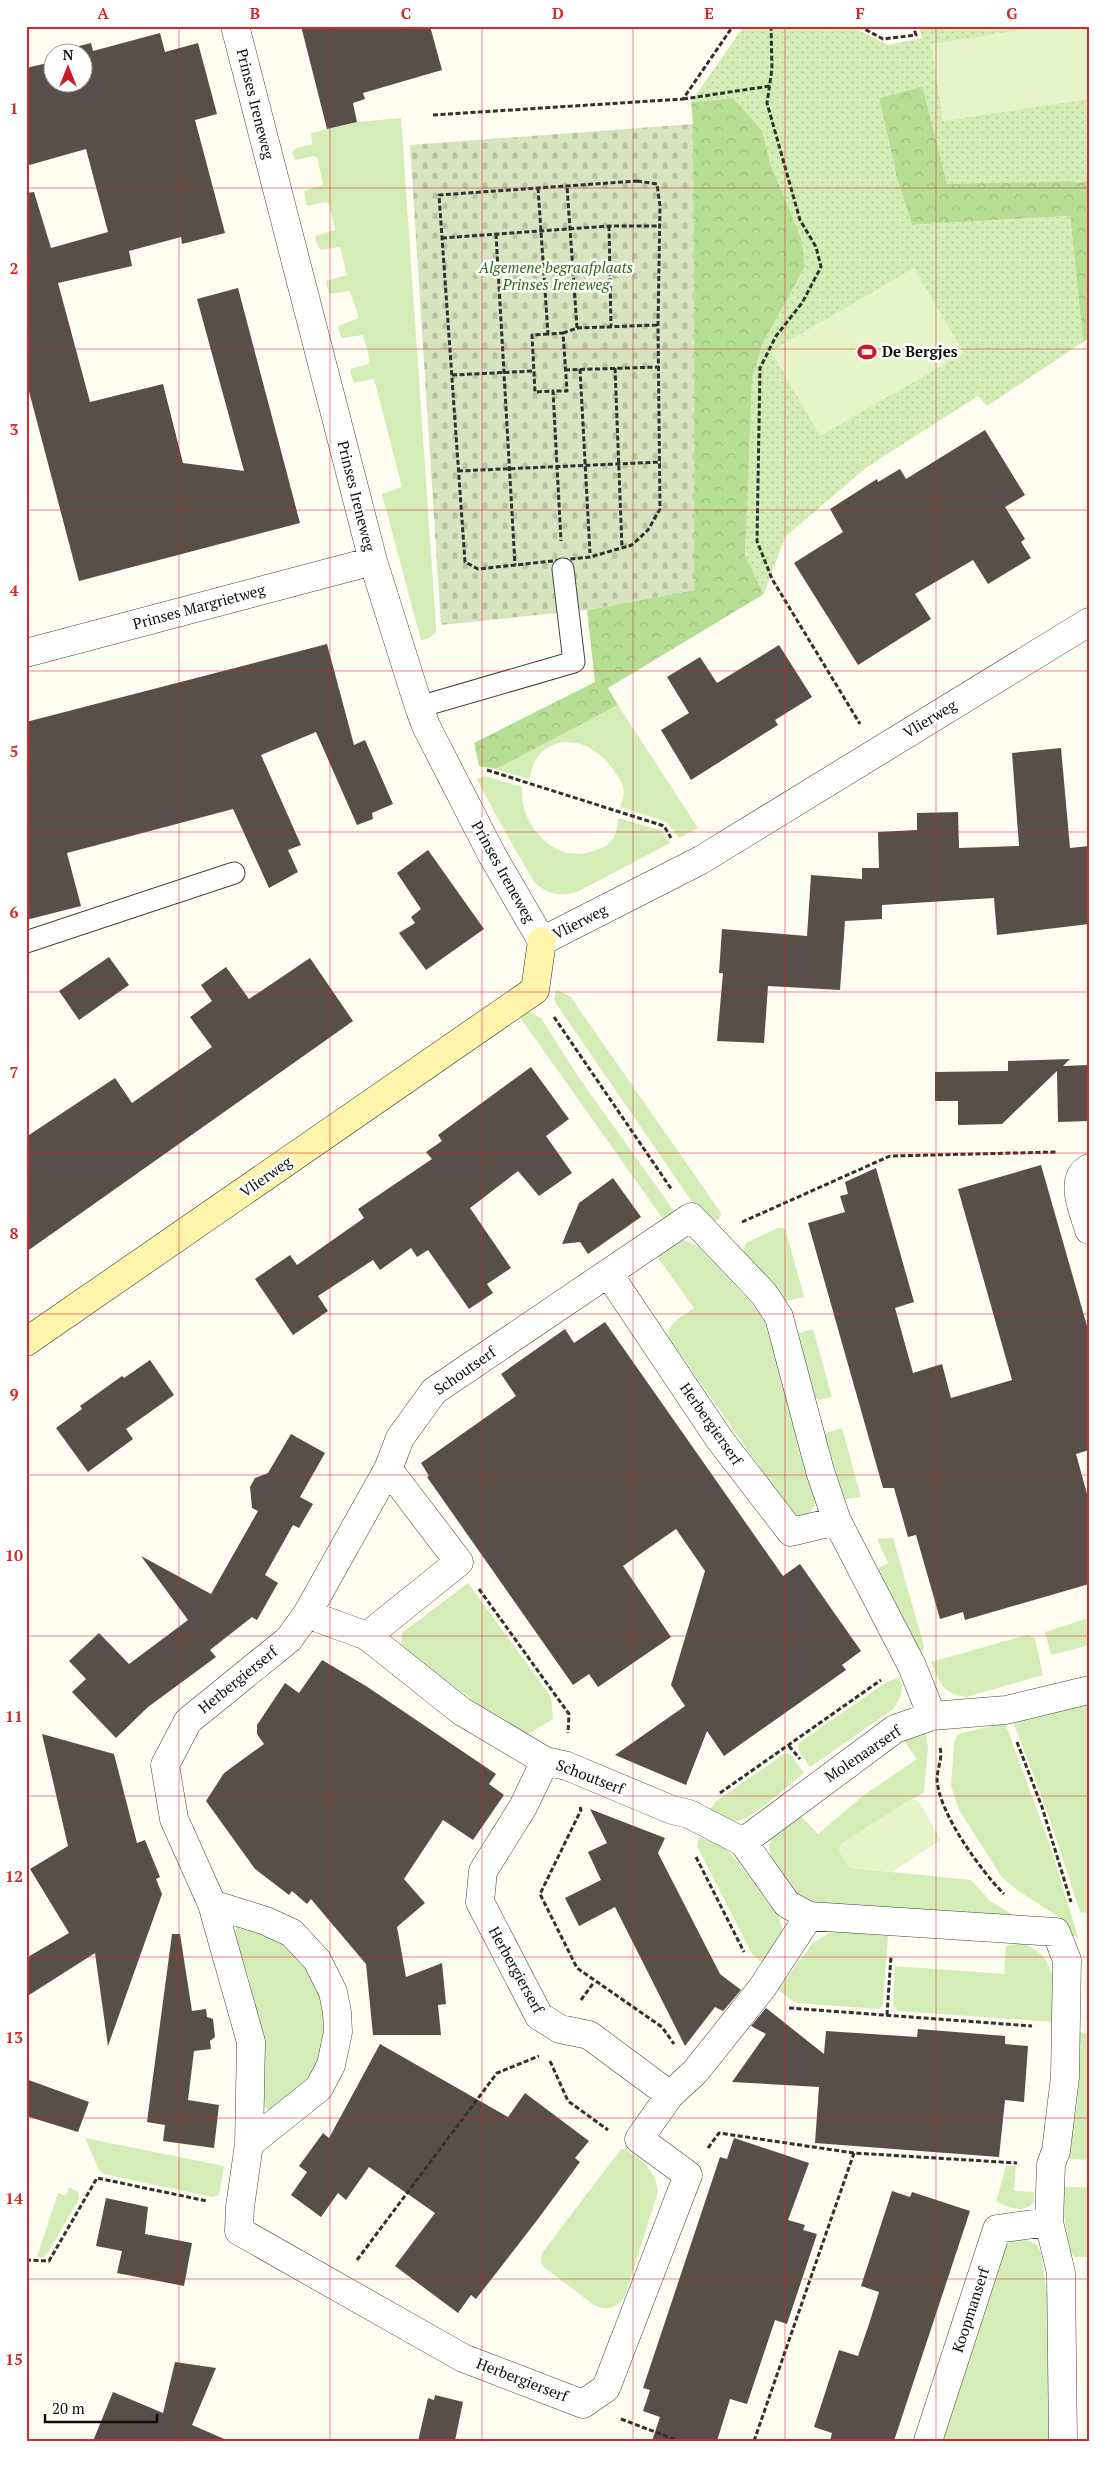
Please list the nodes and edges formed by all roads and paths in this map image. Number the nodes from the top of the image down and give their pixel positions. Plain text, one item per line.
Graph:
1 (235, 26) edge
2 (733, 26) edge
3 (859, 26) edge
4 (913, 26) edge
5 (771, 27) edge
6 (770, 86) junction
7 (683, 99) junction
8 (433, 115) dead end
9 (567, 186) junction
10 (538, 188) junction
11 (609, 226) junction
12 (659, 226) junction
13 (570, 229) junction
14 (540, 231) junction
15 (496, 234) junction
16 (442, 238) junction
17 (658, 324) junction
18 (611, 326) junction
19 (577, 328) junction
20 (563, 333) junction
21 (548, 334) junction
22 (659, 367) junction
23 (615, 368) junction
24 (580, 369) junction
25 (565, 370) junction
26 (534, 371) junction
27 (504, 372) junction
28 (452, 376) junction
29 (553, 391) junction
30 (661, 462) junction
31 (619, 464) junction
32 (557, 465) junction
33 (585, 465) junction
34 (510, 468) junction
35 (458, 471) junction
36 (622, 548) junction
37 (590, 557) junction
38 (373, 561) junction
39 (562, 564) junction
40 (515, 565) junction
41 (1089, 622) edge
42 (28, 647) edge
43 (419, 707) junction
44 (878, 752) junction
45 (454, 782) junction
46 (688, 866) junction
47 (234, 873) dead end
48 (542, 941) junction
49 (26, 942) edge
50 (536, 990) junction
51 (1087, 1169) edge
52 (691, 1217) junction
53 (1089, 1230) edge
54 (709, 1236) junction
55 (608, 1274) junction
56 (26, 1342) edge
57 (388, 1469) junction
58 (837, 1521) junction
59 (459, 1562) junction
60 (307, 1614) junction
61 (367, 1636) junction
62 (912, 1666) junction
63 (1089, 1690) edge
64 (1006, 1710) junction
65 (932, 1716) junction
66 (556, 1764) junction
67 (681, 1812) junction
68 (743, 1842) junction
69 (1005, 1895) dead end
70 (212, 1904) junction
71 (1072, 1906) dead end
72 (808, 1916) junction
73 (894, 1922) junction
74 (1078, 1958) edge
75 (762, 1988) junction
76 (887, 2015) junction
77 (1066, 2028) junction
78 (695, 2072) junction
79 (670, 2095) junction
80 (639, 2139) junction
81 (249, 2144) junction
82 (854, 2152) junction
83 (1051, 2164) junction
84 (688, 2175) junction
85 (240, 2207) junction
86 (1049, 2222) junction
87 (26, 2260) edge
88 (337, 2286) junction
89 (583, 2404) junction
90 (679, 2441) edge
91 (754, 2441) edge
92 (928, 2441) edge
93 (1063, 2441) edge

1 - 38 street, Prinses Ireneweg
2 - 7 path
3 - 4 path
5 - 6 path
6 - 7 path
6 - 44 path
7 - 8 path
9 - 10 path
9 - 12 path
9 - 13 path
10 - 14 path
10 - 16 path
11 - 12 path
11 - 13 path
11 - 18 path
12 - 17 path
13 - 14 path
13 - 19 path
14 - 15 path
14 - 21 path
15 - 16 path
15 - 27 path
16 - 28 path
17 - 18 path
17 - 22 path
18 - 19 path
19 - 20 path
20 - 21 path
20 - 25 path
21 - 26 path
22 - 23 path
22 - 30 path
23 - 24 path
23 - 31 path
24 - 25 path
24 - 33 path
25 - 29 path
26 - 27 path
26 - 29 path
27 - 28 path
27 - 34 path
28 - 35 path
29 - 32 path
30 - 31 path
30 - 36 path
31 - 33 path
31 - 36 path
32 - 33 path
32 - 34 path
32 - 39 path
33 - 37 path
34 - 35 path
34 - 40 path
35 - 40 path
36 - 37 path
37 - 39 path
38 - 42 street, Prinses Margrietweg
38 - 43 street, Prinses Ireneweg
39 - 40 path
39 - 43 lane
41 - 44 street, Vlierweg
43 - 45 street, Prinses Ireneweg
44 - 46 street, Vlierweg
45 - 46 path
45 - 48 street, Prinses Ireneweg
46 - 48 street, Vlierweg
47 - 49 lane
48 - 50 street, Vlierweg
50 - 52 path
50 - 56 street, Vlierweg
51 - 53 street
51 - 54 path
52 - 54 street
52 - 55 street, Schoutserf
54 - 58 street
55 - 57 street, Schoutserf
55 - 58 street, Herbergierserf
57 - 59 street
57 - 60 street, Herbergierserf
58 - 62 street
59 - 61 street
59 - 66 path
60 - 61 street, Schoutserf
60 - 70 street, Herbergierserf
61 - 66 street, Schoutserf
62 - 65 street
62 - 67 path
63 - 64 street, Molenaarserf
64 - 65 street, Molenaarserf
64 - 71 path
65 - 68 street, Molenaarserf
65 - 69 path
66 - 67 street, Schoutserf
66 - 78 path
66 - 79 street, Herbergierserf
67 - 68 street, Schoutserf
67 - 75 path
68 - 72 street, Schoutserf
70 - 81 street, Herbergierserf
70 - 81 street
72 - 73 street
72 - 75 street
73 - 74 street
73 - 76 path
74 - 77 street
75 - 76 path
75 - 78 street
76 - 77 path
77 - 83 street
78 - 79 street
79 - 80 street
80 - 84 street
80 - 88 path
81 - 85 street, Herbergierserf
82 - 83 path
82 - 84 path
82 - 91 path
83 - 86 street
84 - 89 street, Herbergierserf
85 - 87 path
85 - 88 street, Herbergierserf
86 - 92 street, Koopmanserf
86 - 93 street
88 - 89 street, Herbergierserf
89 - 90 path

